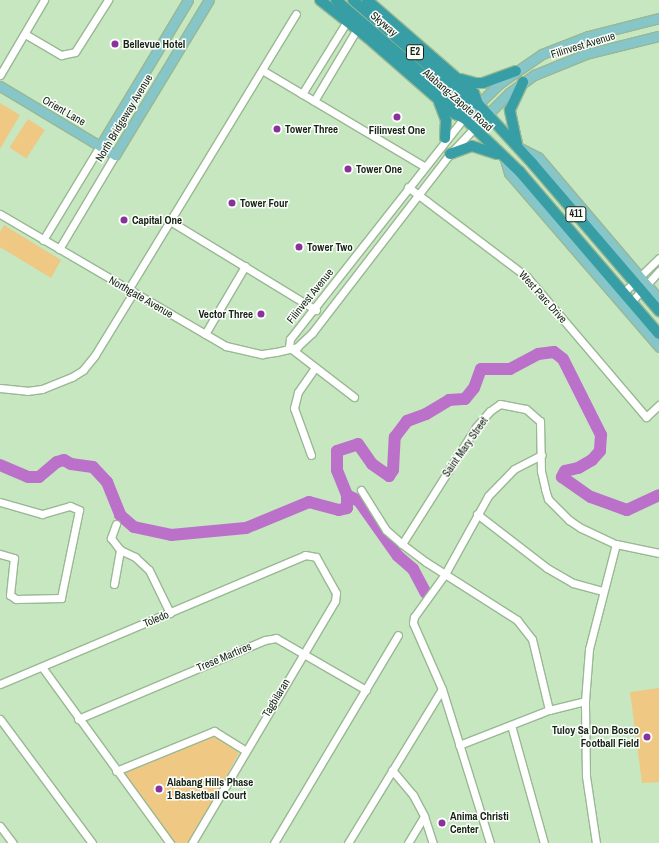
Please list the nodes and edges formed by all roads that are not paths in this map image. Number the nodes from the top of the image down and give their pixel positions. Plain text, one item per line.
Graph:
1 (44, 0) edge
2 (108, 0) edge
3 (188, 0) edge
4 (209, 0) edge
5 (320, 0) edge
6 (336, 0) edge
7 (353, 0) edge
8 (367, 0) edge
9 (296, 14) dead end
10 (659, 18) edge
11 (347, 21) junction
12 (357, 29) junction
13 (25, 34) junction
14 (659, 36) edge
15 (262, 70) junction
16 (516, 71) junction
17 (453, 74) junction
18 (0, 75) edge
19 (523, 82) junction
20 (0, 86) edge
21 (433, 93) junction
22 (302, 94) junction
23 (314, 101) junction
24 (478, 104) junction
25 (487, 114) junction
26 (464, 118) junction
27 (474, 128) junction
28 (445, 138) junction
29 (100, 146) junction
30 (517, 146) junction
31 (450, 154) junction
32 (115, 156) junction
33 (506, 159) junction
34 (424, 166) junction
35 (408, 187) junction
36 (419, 195) junction
37 (0, 214) edge
38 (170, 220) junction
39 (43, 240) junction
40 (59, 249) junction
41 (659, 258) edge
42 (245, 266) junction
43 (659, 271) edge
44 (637, 279) junction
45 (644, 287) junction
46 (130, 291) junction
47 (623, 293) junction
48 (659, 299) edge
49 (631, 302) junction
50 (316, 310) junction
51 (659, 310) edge
52 (205, 334) junction
53 (659, 334) edge
54 (289, 347) junction
55 (659, 347) edge
56 (314, 369) junction
57 (0, 388) edge
58 (354, 397) dead end
59 (659, 405) edge
60 (311, 455) dead end
61 (542, 455) junction
62 (361, 490) dead end
63 (0, 502) edge
64 (477, 514) junction
65 (116, 524) dead end
66 (402, 544) junction
67 (616, 544) junction
68 (120, 550) junction
69 (659, 553) edge
70 (0, 554) edge
71 (311, 555) joint
72 (445, 574) junction
73 (114, 584) dead end
74 (602, 591) junction
75 (170, 613) junction
76 (398, 635) dead end
77 (302, 654) junction
78 (42, 667) junction
79 (0, 684) edge
80 (442, 689) junction
81 (366, 690) junction
82 (585, 701) junction
83 (549, 710) junction
84 (0, 719) edge
85 (78, 719) junction
86 (511, 725) junction
87 (459, 745) junction
88 (245, 750) junction
89 (392, 770) junction
90 (116, 771) junction
91 (424, 816) junction
92 (0, 826) edge
93 (13, 843) edge
94 (92, 843) edge
95 (170, 843) edge
96 (192, 843) edge
97 (274, 843) edge
98 (348, 843) edge
99 (408, 843) edge
100 (433, 843) edge
101 (490, 843) edge
102 (544, 843) edge
103 (596, 843) edge

1 - 13 street
2 - 13 street
3 - 29 main road, North Bridgeway Avenue
4 - 32 main road, North Bridgeway Avenue
5 - 11 highway, Alabang-Zapote Road / 411
6 - 26 highway, Skyway / E2
7 - 24 highway, Skyway / E2
8 - 17 highway, Alabang-Zapote Road / 411
9 - 15 street
10 - 16 main road, Filinvest Avenue
11 - 12 highway, Alabang-Zapote Road / 411
11 - 22 street
12 - 21 highway, Alabang-Zapote Road / 411
12 - 23 street
13 - 18 street
14 - 19 main road, Filinvest Avenue
15 - 22 street
15 - 38 street
16 - 17 highway
16 - 24 main road, Filinvest Avenue
17 - 24 highway, Alabang-Zapote Road / 411
19 - 25 main road, Filinvest Avenue
19 - 30 highway
20 - 29 main road, Orient Lane
21 - 26 highway, Alabang-Zapote Road / 411
21 - 28 highway
22 - 23 street
23 - 34 street
24 - 25 highway, Alabang-Zapote Road / 411
24 - 26 main road, Filinvest Avenue
25 - 27 main road, Filinvest Avenue
25 - 30 highway, Alabang-Zapote Road / 411
26 - 27 highway, Alabang-Zapote Road / 411
26 - 28 street, Filinvest Avenue
27 - 31 street, Filinvest Avenue
27 - 33 highway, Alabang-Zapote Road / 411
28 - 34 street, Filinvest Avenue
29 - 32 main road, Orient Lane
29 - 39 street, North Bridgeway Avenue
30 - 44 highway, Alabang-Zapote Road / 411
31 - 33 highway
31 - 36 street, Filinvest Avenue
32 - 40 street, North Bridgeway Avenue
33 - 47 highway, Alabang-Zapote Road / 411
33 - 55 main road, Alabang-Zapote Road / 411
34 - 35 street, Filinvest Avenue
35 - 36 street, West Parc Drive
35 - 50 street, Filinvest Avenue
36 - 54 street, Filinvest Avenue
36 - 59 street, West Parc Drive
37 - 39 street, Northgate Avenue
38 - 42 street
38 - 46 street
39 - 40 street, Northgate Avenue
40 - 46 street, Northgate Avenue
41 - 44 street
42 - 50 street
42 - 52 street
43 - 45 street
44 - 45 highway, Alabang-Zapote Road / 411
44 - 47 street
45 - 48 main road, Alabang-Zapote Road / 411
45 - 49 street
45 - 51 highway, Alabang-Zapote Road / 411
46 - 52 street, Northgate Avenue
46 - 57 street
47 - 49 highway, Alabang-Zapote Road / 411
49 - 53 highway, Alabang-Zapote Road / 411
50 - 54 street, Filinvest Avenue
52 - 54 street, Northgate Avenue
54 - 56 street
56 - 58 street
56 - 60 street
61 - 64 street
61 - 66 street, Saint Mary Street
61 - 67 street, Saint Mary Street
62 - 66 street
63 - 70 street
64 - 72 street
64 - 74 street
65 - 68 street
66 - 72 street
67 - 69 street, Saint Mary Street
67 - 74 street
68 - 73 street
68 - 75 street
71 - 75 street, Toledo
71 - 77 street, Tagbilaran
72 - 80 street
72 - 83 street
74 - 82 street
75 - 78 street, Toledo
76 - 81 street
77 - 81 street, Trese Martires
77 - 85 street, Trese Martires
77 - 88 street, Tagbilaran
78 - 79 street, Toledo
78 - 85 street
80 - 87 street
80 - 89 street
81 - 97 street
82 - 83 street
82 - 103 street
83 - 86 street
84 - 94 street
85 - 90 street
86 - 87 street
86 - 102 street
87 - 101 street
88 - 90 street
88 - 96 street, Tagbilaran
89 - 91 street
89 - 98 street
90 - 95 street
91 - 99 street
91 - 100 street
92 - 93 street

